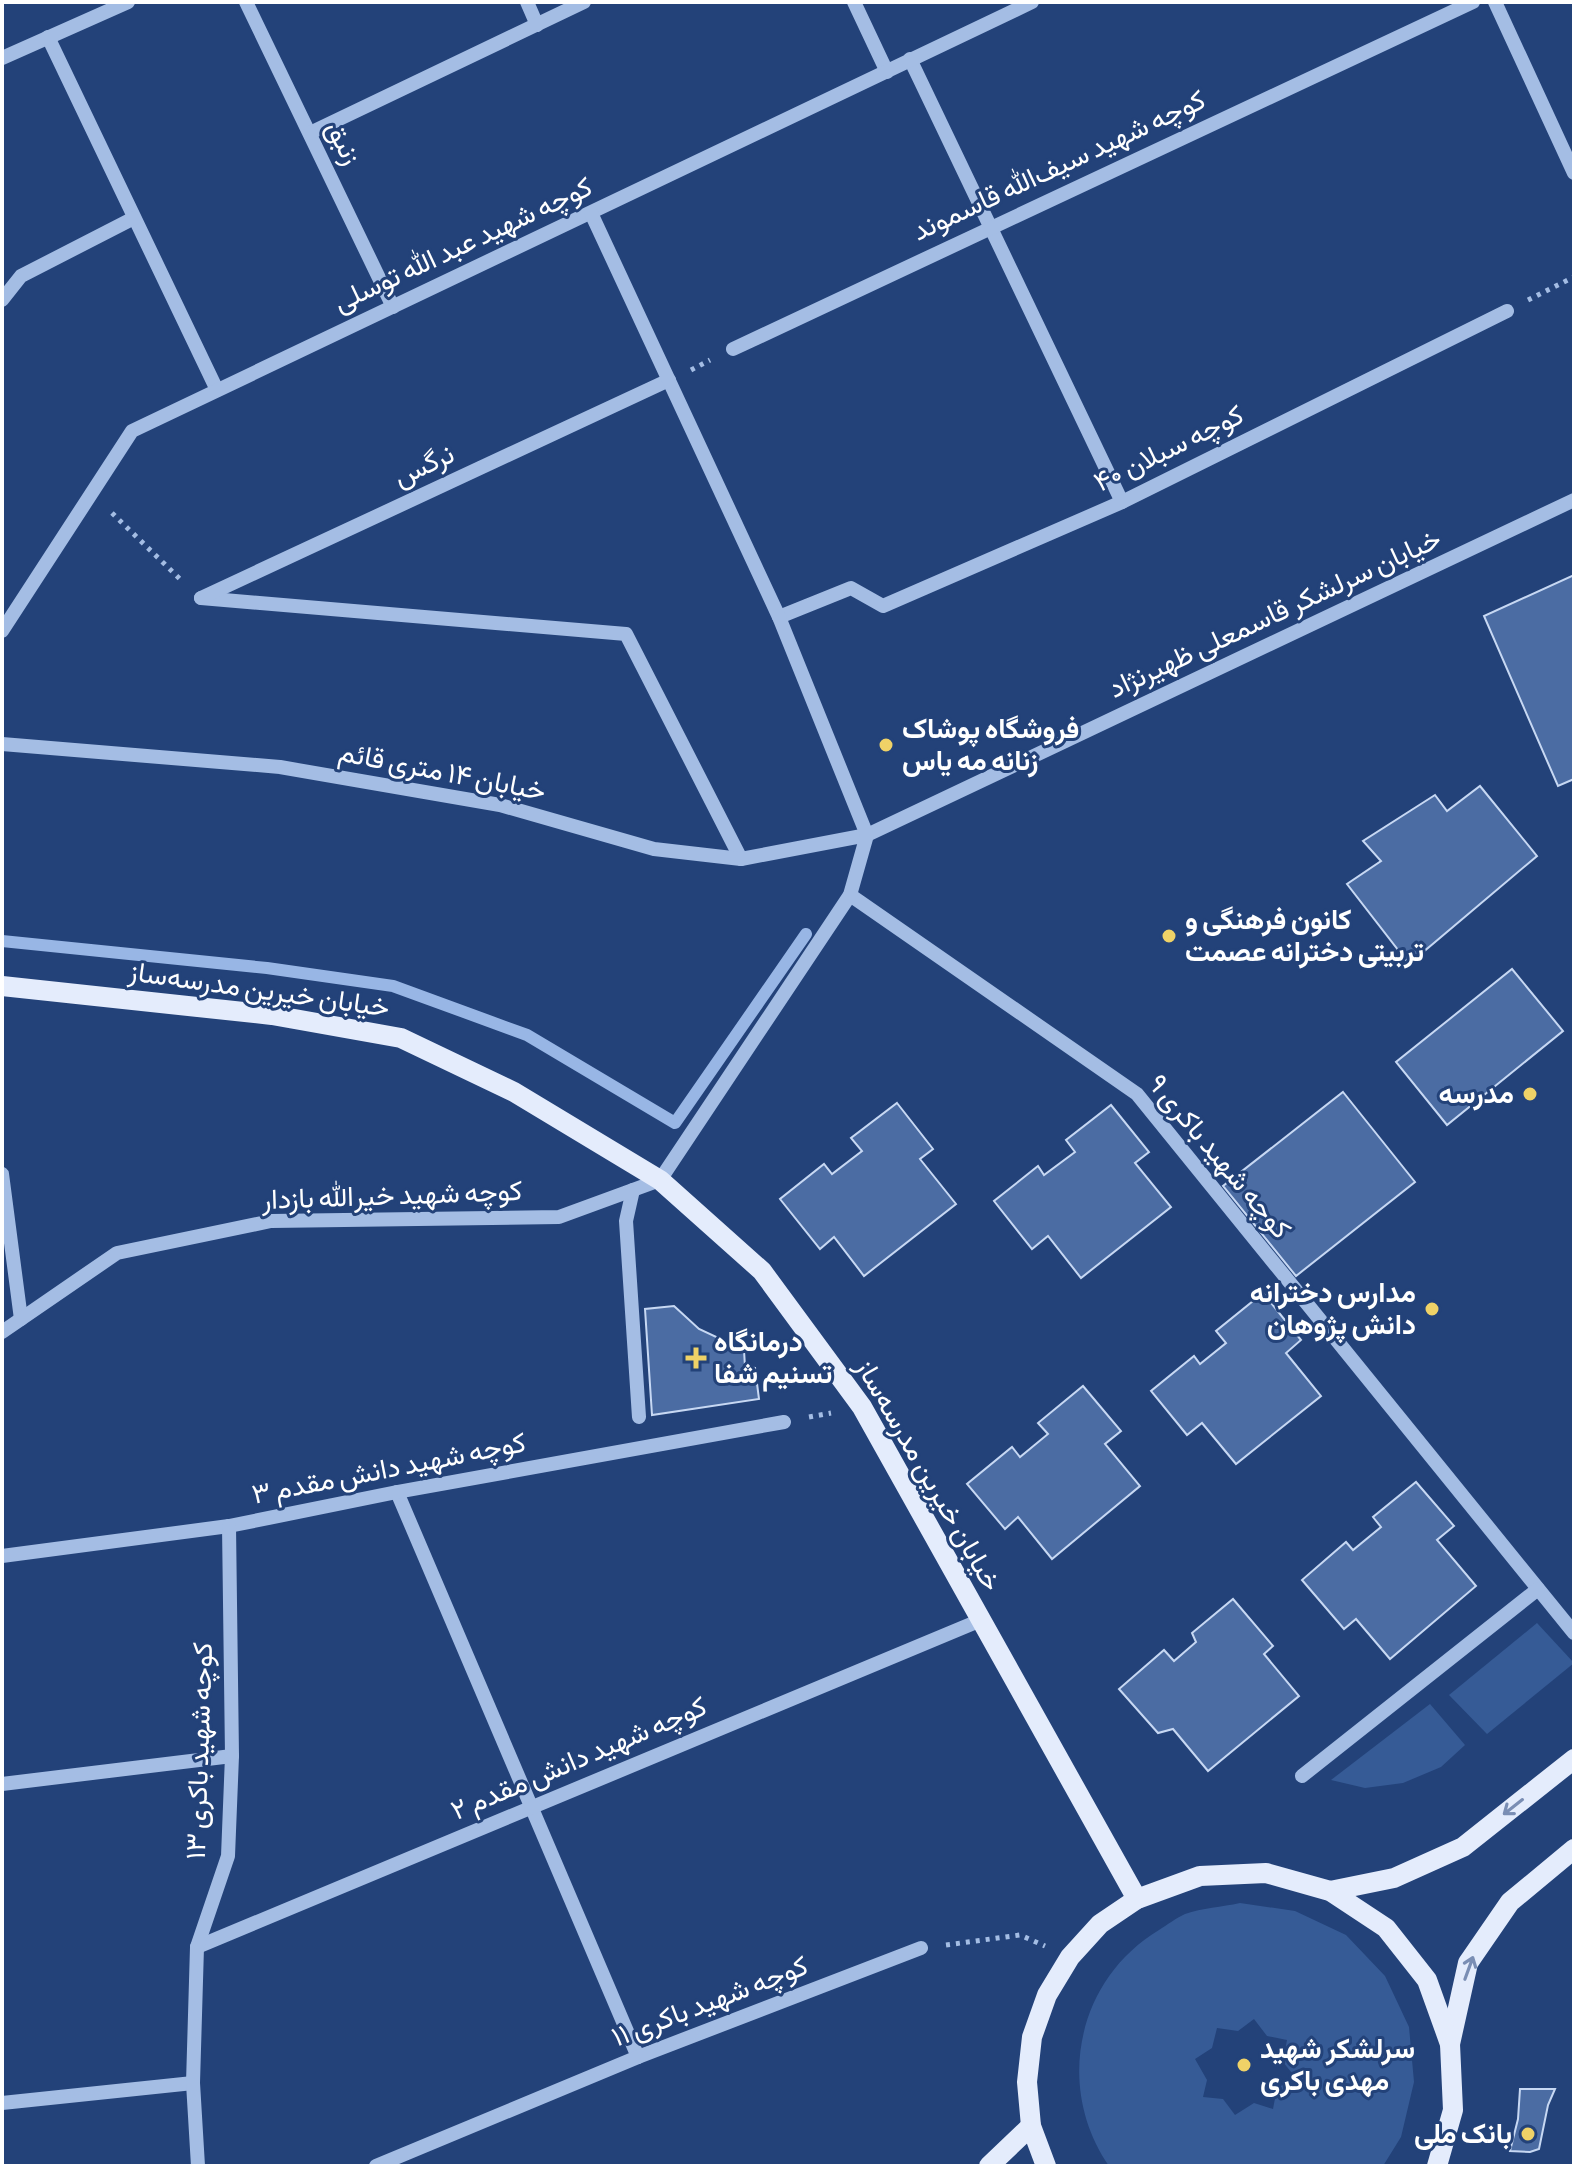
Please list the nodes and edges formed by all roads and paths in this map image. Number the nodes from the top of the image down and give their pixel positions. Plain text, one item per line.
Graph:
1 (128, 2) edge
2 (246, 2) edge
3 (527, 2) edge
4 (584, 2) edge
5 (854, 2) edge
6 (1032, 2) edge
7 (1473, 2) edge
8 (1495, 2) edge
9 (537, 25) junction
10 (48, 37) junction
11 (2, 58) edge
12 (910, 59) junction
13 (887, 72) junction
14 (310, 133) junction
15 (1574, 173) edge
16 (591, 213) junction
17 (134, 218) junction
18 (991, 227) junction
19 (21, 276) junction
20 (1574, 277) edge
21 (2, 279) edge
22 (2, 300) edge
23 (393, 307) junction
24 (1507, 311) joint
25 (733, 349) joint
26 (669, 380) junction
27 (217, 390) junction
28 (91, 494) junction
29 (1574, 500) edge
30 (1122, 502) junction
31 (201, 598) junction
32 (779, 617) junction
33 (2, 631) edge
34 (2, 744) edge
35 (867, 835) junction
36 (741, 859) junction
37 (850, 895) junction
38 (2, 986) edge
39 (2, 1174) edge
40 (660, 1180) junction
41 (633, 1190) junction
42 (21, 1319) junction
43 (2, 1332) edge
44 (862, 1407) junction
45 (639, 1417) dead end
46 (784, 1422) joint
47 (397, 1492) junction
48 (229, 1526) junction
49 (2, 1556) edge
50 (1538, 1589) junction
51 (981, 1620) junction
52 (1574, 1633) edge
53 (232, 1756) junction
54 (1574, 1759) edge
55 (1302, 1776) dead end
56 (2, 1784) edge
57 (530, 1807) junction
58 (1574, 1849) edge
59 (1330, 1891) junction
60 (1137, 1899) junction
61 (197, 1947) junction
62 (921, 1948) joint
63 (1070, 1957) junction
64 (1450, 2044) junction
65 (638, 2057) junction
66 (193, 2083) junction
67 (2, 2103) edge
68 (1031, 2126) junction
69 (198, 2166) edge
70 (376, 2166) edge
71 (989, 2166) edge
72 (1046, 2166) edge
73 (1437, 2166) edge

1 - 10 street
2 - 14 street, زنبق
3 - 9 street
4 - 9 street
5 - 13 street
6 - 12 street, کوچه شهید عبد الله توسلی
7 - 18 street, کوچه شهید سیف‌الله قاسموند
8 - 15 street
9 - 14 street
10 - 11 street
10 - 17 street
12 - 13 street, کوچه شهید عبد الله توسلی
12 - 18 street
13 - 16 street, کوچه شهید عبد الله توسلی
14 - 23 street, زنبق
16 - 23 street, کوچه شهید عبد الله توسلی
16 - 26 street
17 - 19 street
17 - 27 street
18 - 25 street, کوچه شهید سیف‌الله قاسموند
18 - 30 street
19 - 21 street
19 - 22 street
20 - 24 path
23 - 27 street, کوچه شهید عبد الله توسلی
24 - 30 street, کوچه سبلان ۴۰
25 - 26 path
26 - 31 street, نرگس
26 - 32 street
27 - 28 street, کوچه شهید عبد الله توسلی
28 - 31 path
28 - 33 street, کوچه شهید عبد الله توسلی
29 - 35 street, خیابان سرلشکر قاسمعلی ظهیرنژاد
30 - 32 street, کوچه سبلان ۴۰
31 - 36 street
32 - 35 street
34 - 36 street, خیابان ۱۴ متری قائم
35 - 36 street, خیابان ۱۴ متری قائم
35 - 37 street
37 - 40 street
37 - 50 street, کوچه شهید باکری ۹
38 - 40 main road, خیابان خیرین مدرسه‌ساز
39 - 42 street
40 - 41 street, کوچه شهید خیرالله بازدار
40 - 44 main road, خیابان خیرین مدرسه‌ساز
41 - 42 street, کوچه شهید خیرالله بازدار
41 - 45 street
42 - 43 street, کوچه شهید خیرالله بازدار
44 - 46 path
44 - 51 main road, خیابان خیرین مدرسه‌ساز
46 - 47 street, کوچه شهید دانش مقدم ۳
47 - 48 street, کوچه شهید دانش مقدم ۳
47 - 57 street
48 - 49 street, کوچه شهید دانش مقدم ۳
48 - 53 street, کوچه شهید باکری ۱۳
50 - 52 street, کوچه شهید باکری ۹
50 - 55 street
51 - 57 street, کوچه شهید دانش مقدم ۲
51 - 60 main road, خیابان خیرین مدرسه‌ساز
53 - 56 street
53 - 61 street, کوچه شهید باکری ۱۳
54 -> 59 main road
57 - 61 street, کوچه شهید دانش مقدم ۲
57 - 65 street
64 -> 58 main road
59 - 60 main road
59 - 64 main road
60 - 63 main road
61 - 66 street, کوچه شهید باکری ۱۳
62 - 63 path
62 - 65 street, کوچه شهید باکری ۱۱
63 - 68 main road
64 - 73 main road
65 - 70 street, کوچه شهید باکری ۱۱
66 - 67 street
66 - 69 street, کوچه شهید باکری ۱۳
68 - 71 main road
68 - 72 main road

